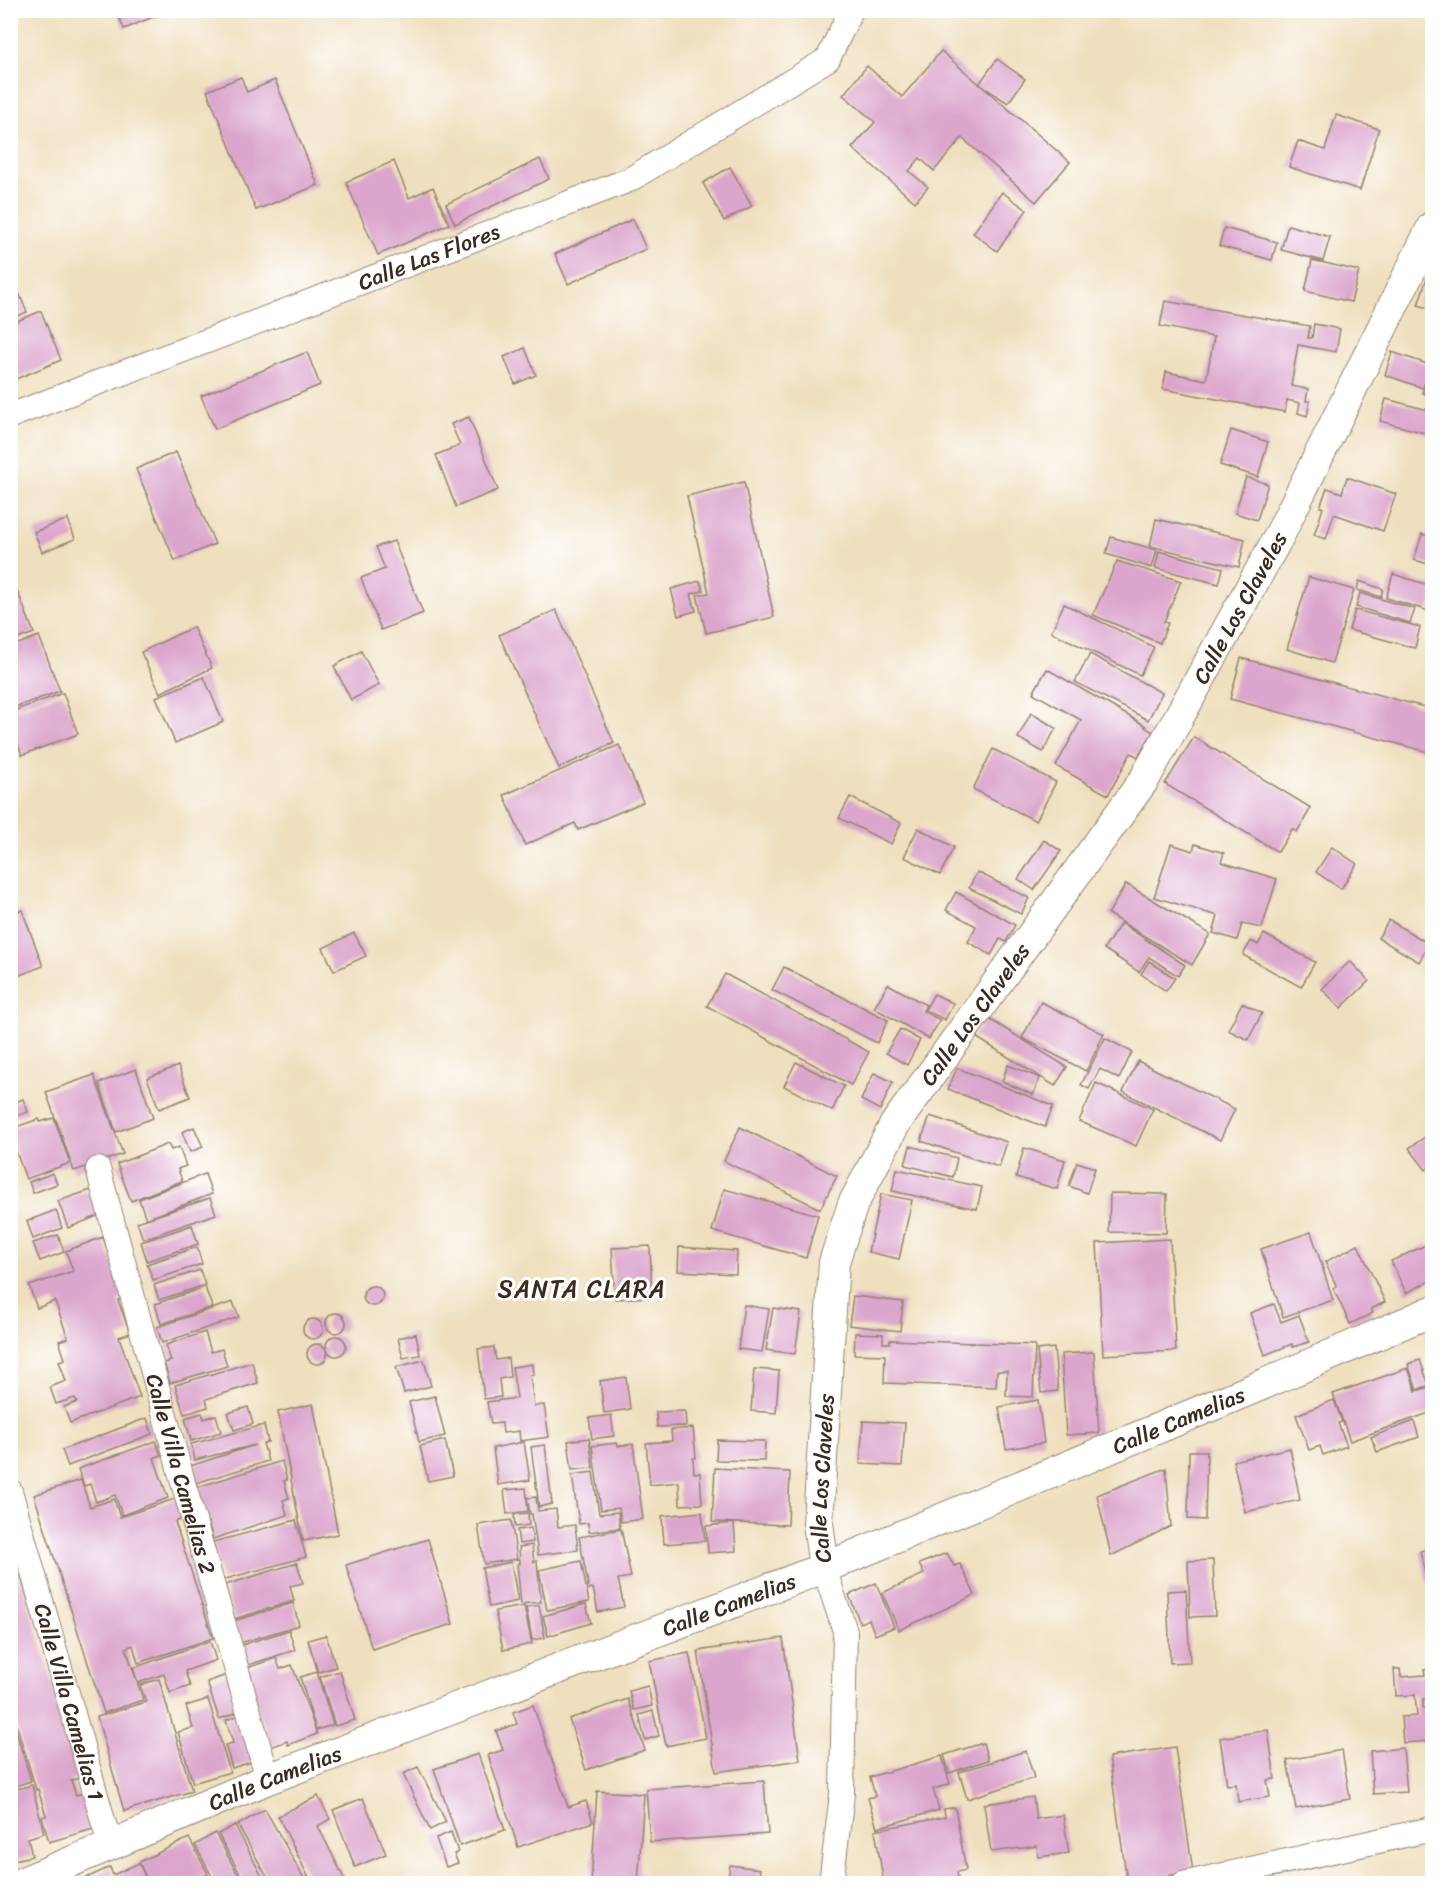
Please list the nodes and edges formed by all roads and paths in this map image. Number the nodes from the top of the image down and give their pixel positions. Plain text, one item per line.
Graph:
1 (851, 10) edge
2 (1432, 227) edge
3 (10, 416) edge
4 (98, 1169) dead end
5 (1432, 1311) edge
6 (10, 1491) edge
7 (824, 1568) junction
8 (268, 1779) junction
9 (1432, 1829) edge
10 (110, 1845) junction
11 (18, 1884) edge
12 (831, 1884) edge
13 (1184, 1884) edge

1 - 3 street, Calle Las Flores
2 - 7 street, Calle Los Claveles
4 - 8 street, Calle Villa Camelias 2
5 - 7 street, Calle Camelias
6 - 10 street, Calle Villa Camelias 1
7 - 8 street, Calle Camelias
7 - 12 street, Calle Los Claveles
8 - 10 street, Calle Camelias
9 - 13 street
10 - 11 street, Calle Camelias

